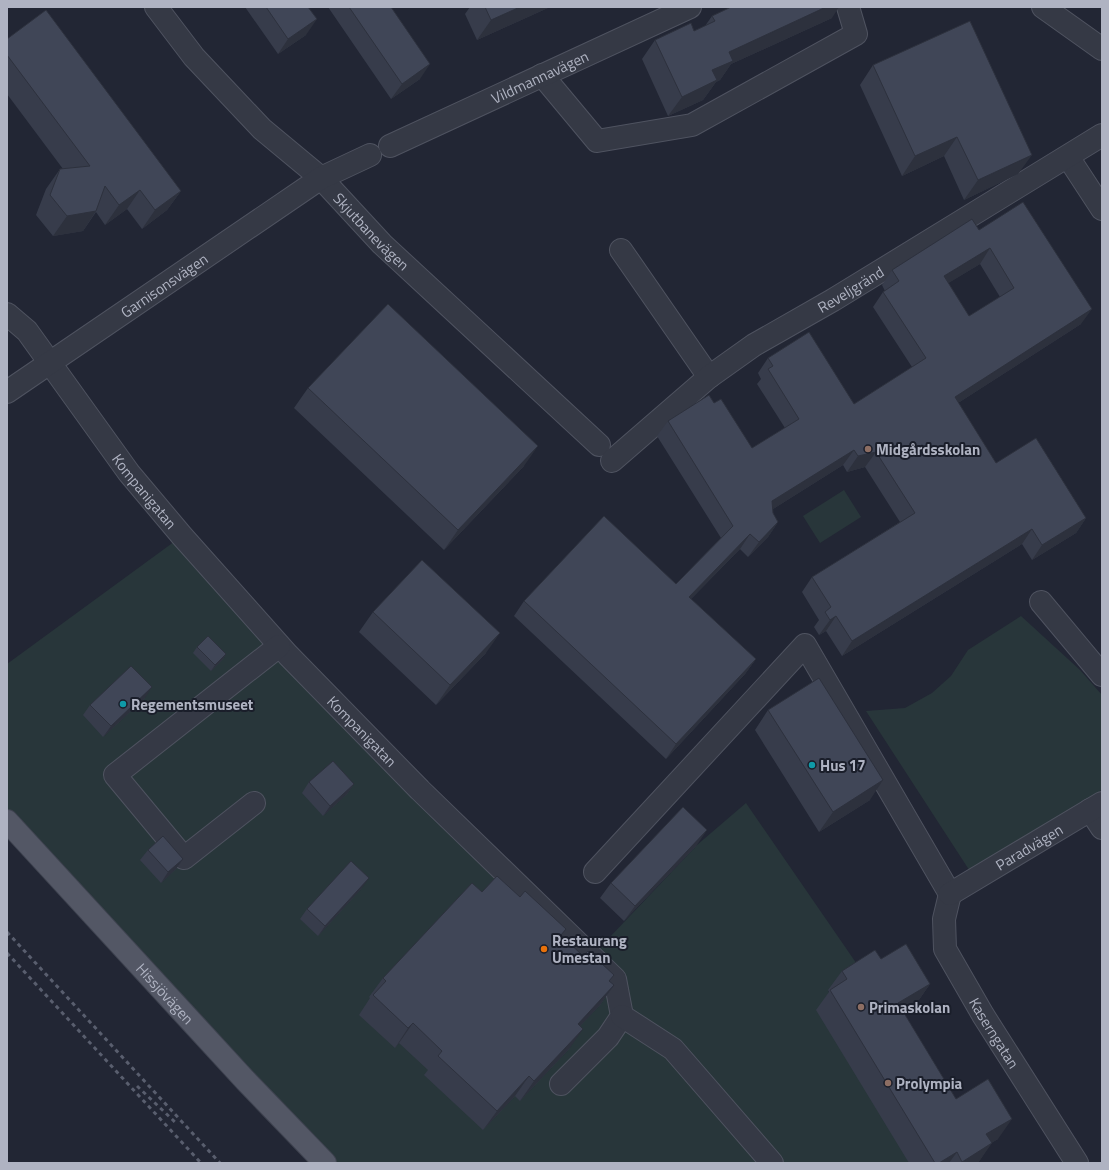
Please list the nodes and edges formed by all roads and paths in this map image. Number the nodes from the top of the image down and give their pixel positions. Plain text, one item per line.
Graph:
1 (156, 7) edge
2 (690, 7) edge
3 (848, 7) edge
4 (1043, 7) edge
5 (1102, 49) edge
6 (542, 75) junction
7 (1102, 135) edge
8 (390, 146) dead end
9 (370, 155) dead end
10 (1068, 157) junction
11 (322, 178) junction
12 (1102, 209) edge
13 (621, 250) dead end
14 (7, 314) edge
15 (50, 363) junction
16 (709, 377) junction
17 (7, 392) edge
18 (605, 453) joint
19 (1041, 602) dead end
20 (279, 646) junction
21 (1102, 675) edge
22 (254, 803) dead end
23 (1098, 814) edge
24 (7, 821) edge
25 (596, 872) dead end
26 (950, 894) junction
27 (622, 1016) junction
28 (561, 1084) dead end
29 (325, 1163) edge
30 (772, 1163) edge
31 (1077, 1163) edge

1 - 11 street, Skjutbanevägen
2 - 6 street, Vildmannavägen
3 - 6 street
4 - 5 street
6 - 8 street, Vildmannavägen
7 - 10 street, Reveljgränd
9 - 11 street
10 - 12 street
10 - 16 street, Reveljgränd
11 - 15 street, Garnisonsvägen
11 - 18 street, Skjutbanevägen
13 - 16 street
14 - 15 street, Kompanigatan
15 - 17 street, Garnisonsvägen
15 - 20 street, Kompanigatan
16 - 18 street, Reveljgränd
19 - 21 street
20 - 22 street
20 - 27 street, Kompanigatan
23 - 26 street, Paradvägen
24 - 29 main road, Hissjövägen
25 - 26 street
26 - 31 street, Kaserngatan
27 - 28 street
27 - 30 street

